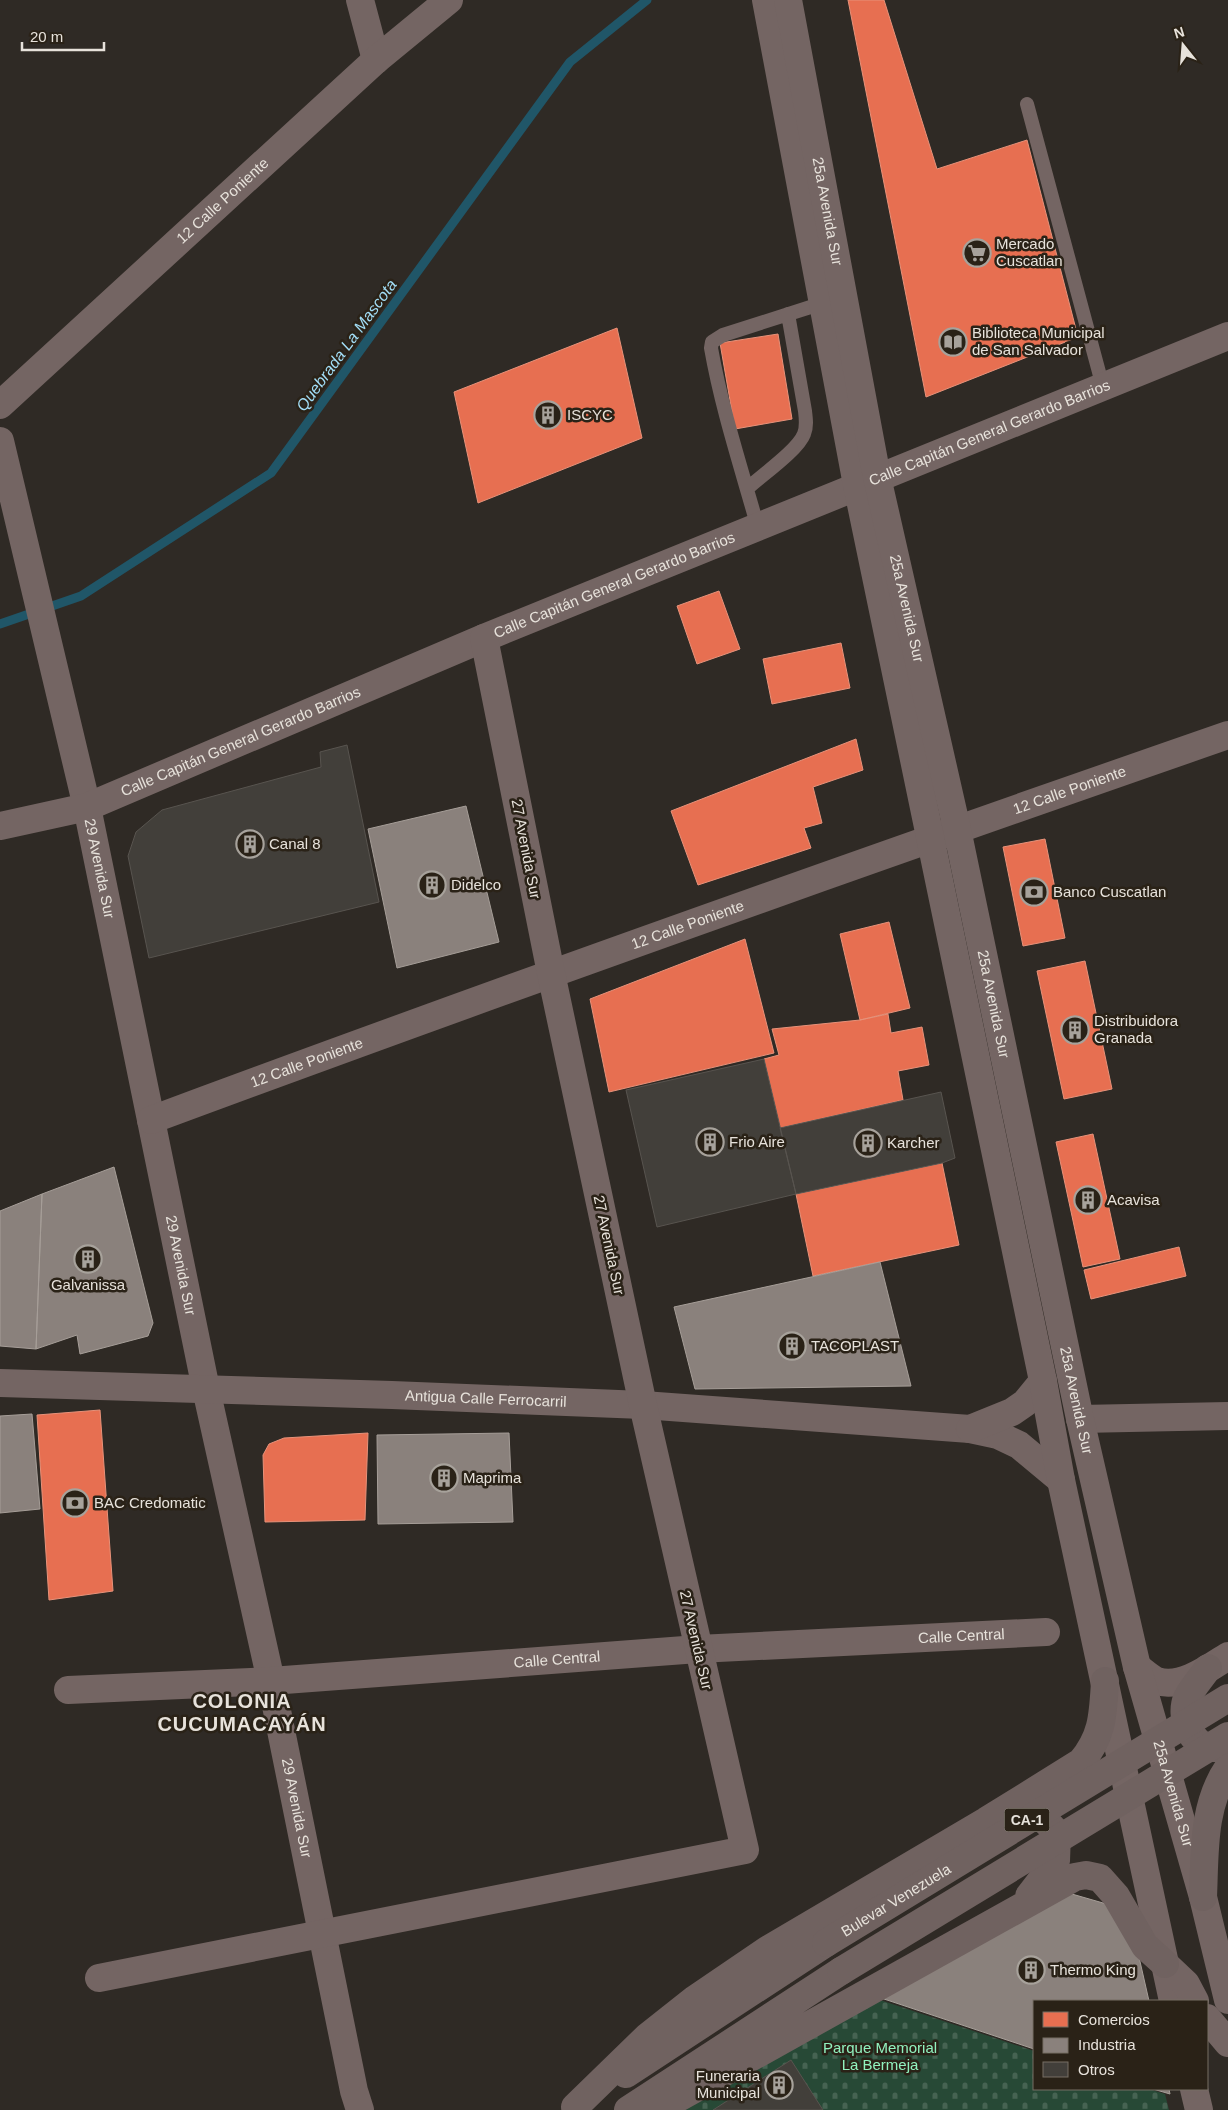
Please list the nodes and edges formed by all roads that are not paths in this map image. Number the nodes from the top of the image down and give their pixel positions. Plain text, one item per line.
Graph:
1 (360, 0) edge
2 (449, 0) edge
3 (766, 0) edge
4 (788, 0) edge
5 (376, 60) junction
6 (1027, 104) dead end
7 (823, 303) junction
8 (788, 314) junction
9 (1228, 336) edge
10 (1103, 387) junction
11 (0, 405) edge
12 (0, 441) edge
13 (867, 481) junction
14 (748, 488) junction
15 (758, 528) junction
16 (484, 638) junction
17 (1228, 735) edge
18 (87, 807) junction
19 (0, 826) edge
20 (944, 834) junction
21 (551, 973) junction
22 (151, 1120) junction
23 (1043, 1381) junction
24 (0, 1383) edge
25 (206, 1389) junction
26 (642, 1405) junction
27 (1228, 1416) edge
28 (1080, 1419) junction
29 (970, 1429) junction
30 (1061, 1480) junction
31 (1046, 1632) dead end
32 (698, 1649) junction
33 (1218, 1662) edge
34 (1138, 1667) junction
35 (272, 1681) junction
36 (1105, 1681) junction
37 (68, 1690) dead end
38 (1228, 1698) edge
39 (1228, 1736) edge
40 (1228, 1745) edge
41 (1228, 1768) edge
42 (986, 1821) junction
43 (1203, 1897) junction
44 (1022, 1905) junction
45 (322, 1933) junction
46 (1165, 1964) junction
47 (99, 1978) dead end
48 (1174, 2000) edge
49 (1194, 2000) edge
50 (1228, 2000) edge
51 (1208, 2019) edge
52 (1228, 2044) edge
53 (1194, 2090) edge
54 (360, 2104) edge
55 (573, 2109) edge
56 (628, 2110) edge
57 (653, 2110) edge
58 (1199, 2110) edge

1 - 5 street
2 - 5 street, 12 Calle Poniente
3 - 7 street, 25a Avenida Sur
4 - 13 street, 25a Avenida Sur
5 - 11 street, 12 Calle Poniente
6 - 10 lane
7 - 8 lane
7 - 13 street, 25a Avenida Sur
8 - 14 lane
8 - 14 lane
9 - 10 street, Calle Capitán General Gerardo Barrios
10 - 13 street, Calle Capitán General Gerardo Barrios
12 - 18 street, 29 Avenida Sur
13 - 15 street, Calle Capitán General Gerardo Barrios
13 - 20 street, 25a Avenida Sur
14 - 15 lane
15 - 16 street, Calle Capitán General Gerardo Barrios
16 - 18 street, Calle Capitán General Gerardo Barrios
16 - 21 street, 27 Avenida Sur
17 - 20 street, 12 Calle Poniente
18 - 19 street, Calle Capitán General Gerardo Barrios
18 - 22 street, 29 Avenida Sur
20 - 21 street, 12 Calle Poniente
20 - 23 street, 25a Avenida Sur
20 - 28 street, 25a Avenida Sur
21 - 22 street, 12 Calle Poniente
21 - 26 street, 27 Avenida Sur
22 - 25 street, 29 Avenida Sur
23 - 29 street, Antigua Calle Ferrocarril
23 - 30 street, 25a Avenida Sur
24 - 25 street, Antigua Calle Ferrocarril
25 - 26 street, Antigua Calle Ferrocarril
25 - 35 street, 29 Avenida Sur
26 - 29 street, Antigua Calle Ferrocarril
26 - 32 street, 27 Avenida Sur
27 - 28 street
28 - 34 street, 25a Avenida Sur
29 - 30 street, Antigua Calle Ferrocarril
30 - 36 street, 25a Avenida Sur
31 - 32 street, Calle Central
32 - 35 street, Calle Central
32 - 45 street, 27 Avenida Sur
33 - 34 street
33 - 40 highway
34 - 43 street, 25a Avenida Sur
35 - 37 street, Calle Central
35 - 45 street, 29 Avenida Sur
36 - 42 highway
36 - 46 street, 25a Avenida Sur
38 - 55 highway, Bulevar Venezuela / CA-1, bridge
39 - 56 highway, Bulevar Venezuela / CA-1, bridge
41 - 43 highway
42 - 44 highway
42 - 55 highway
43 - 50 street, 25a Avenida Sur
44 - 46 highway
44 - 57 highway
45 - 47 street
45 - 54 street, 29 Avenida Sur
46 - 48 street, 25a Avenida Sur
46 - 49 street
51 - 52 street
53 - 58 street

